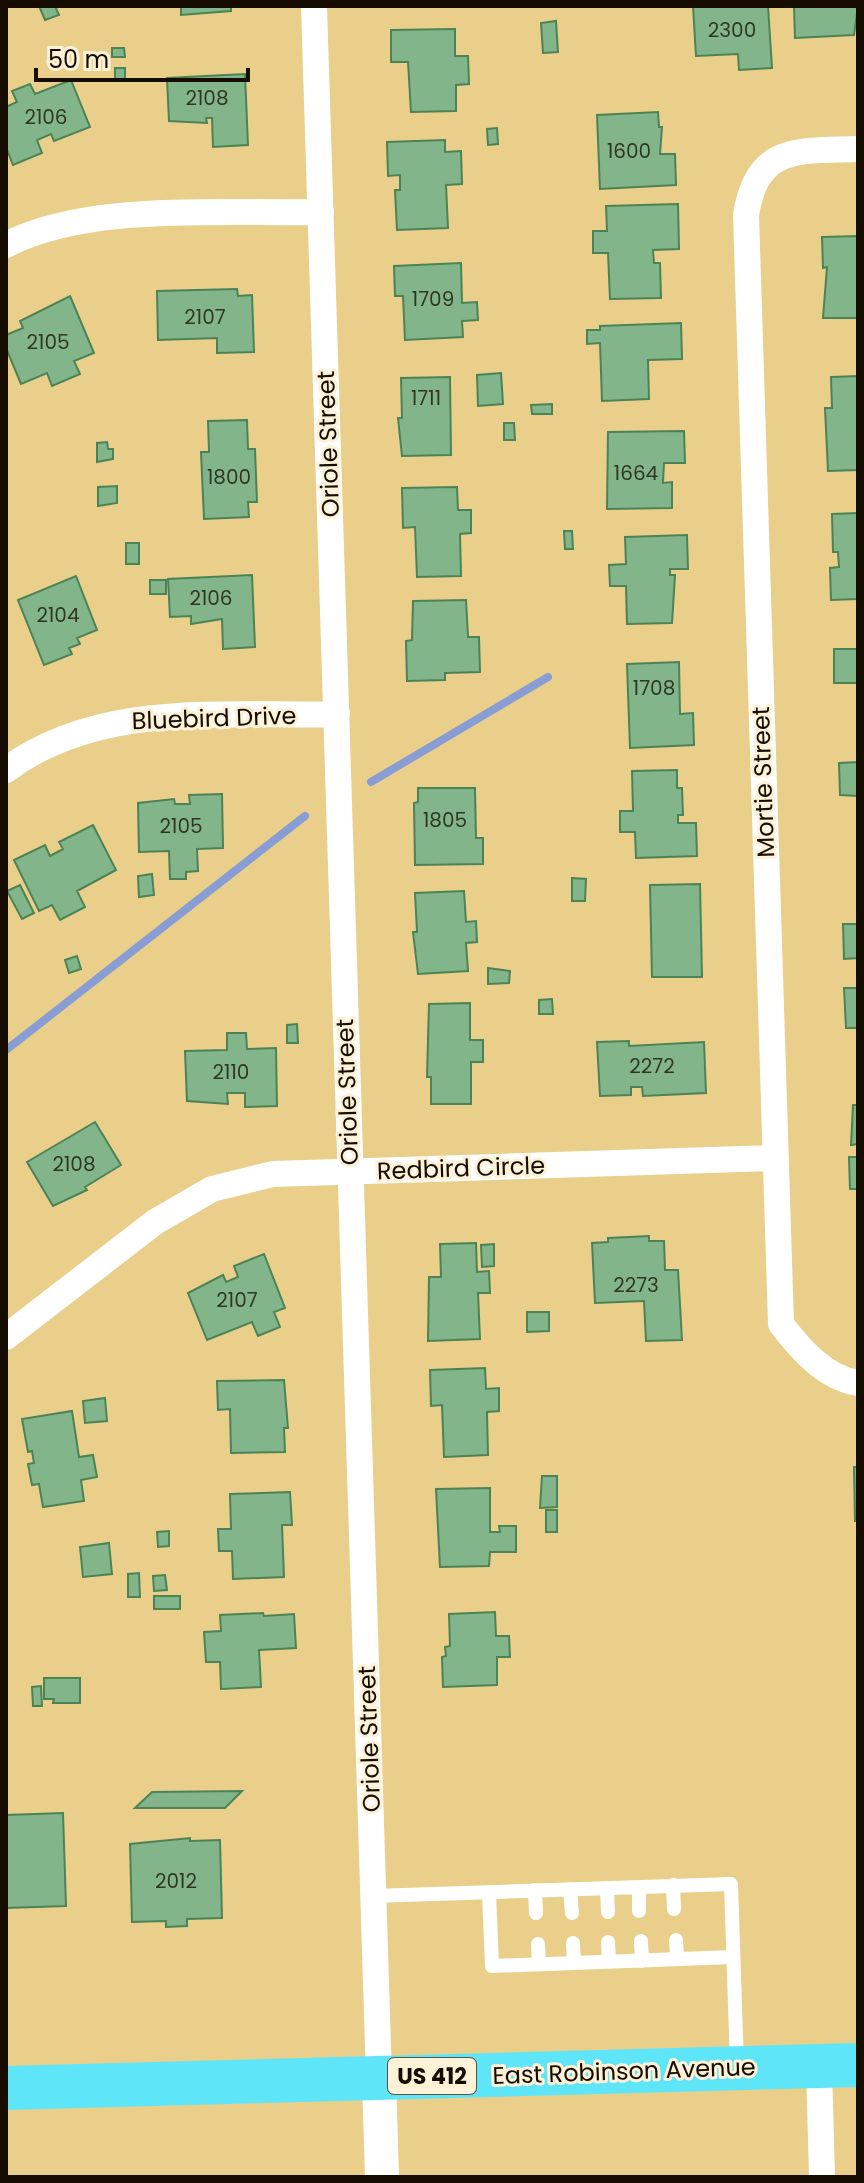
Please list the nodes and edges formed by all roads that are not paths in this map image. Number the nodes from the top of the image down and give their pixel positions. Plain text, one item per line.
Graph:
1 (314, 6) edge
2 (858, 149) edge
3 (321, 212) junction
4 (6, 245) edge
5 (337, 714) junction
6 (6, 770) edge
7 (774, 1158) junction
8 (350, 1172) junction
9 (6, 1337) edge
10 (846, 1379) edge
11 (673, 1885) junction
12 (639, 1887) junction
13 (607, 1888) junction
14 (570, 1889) junction
15 (535, 1890) junction
16 (489, 1892) junction
17 (373, 1896) junction
18 (674, 1909) dead end
19 (639, 1911) dead end
20 (608, 1912) dead end
21 (536, 1913) dead end
22 (572, 1913) dead end
23 (676, 1940) dead end
24 (641, 1941) dead end
25 (608, 1942) dead end
26 (573, 1943) dead end
27 (538, 1944) dead end
28 (733, 1957) junction
29 (677, 1959) junction
30 (642, 1961) junction
31 (609, 1962) junction
32 (574, 1963) junction
33 (539, 1964) junction
34 (838, 2065) edge
35 (737, 2068) junction
36 (379, 2078) junction
37 (6, 2088) edge
38 (382, 2177) edge
39 (822, 2177) edge

1 - 3 street, Oriole Street
2 - 7 street, Mortie Street
3 - 4 street
3 - 5 street, Oriole Street
5 - 6 street, Bluebird Drive
5 - 8 street, Oriole Street
7 - 8 street, Redbird Circle
7 - 10 street, Mortie Street
8 - 9 street, Redbird Circle
8 - 17 street, Oriole Street
11 - 12 lane
11 - 18 lane
11 - 28 lane
12 - 13 lane
12 - 19 lane
13 - 14 lane
13 - 20 lane
14 - 15 lane
14 - 22 lane
15 - 16 lane
15 - 21 lane
16 - 17 lane
16 - 33 lane
17 - 36 street, Oriole Street
23 - 29 lane
24 - 30 lane
25 - 31 lane
26 - 32 lane
27 - 33 lane
28 - 29 lane
28 - 35 lane
29 - 30 lane
30 - 31 lane
31 - 32 lane
32 - 33 lane
34 - 35 highway, East Robinson Avenue / US 412
34 - 39 street
35 - 36 highway, East Robinson Avenue / US 412
36 - 37 highway, East Robinson Avenue / US 412
36 - 38 street, Oriole Street

